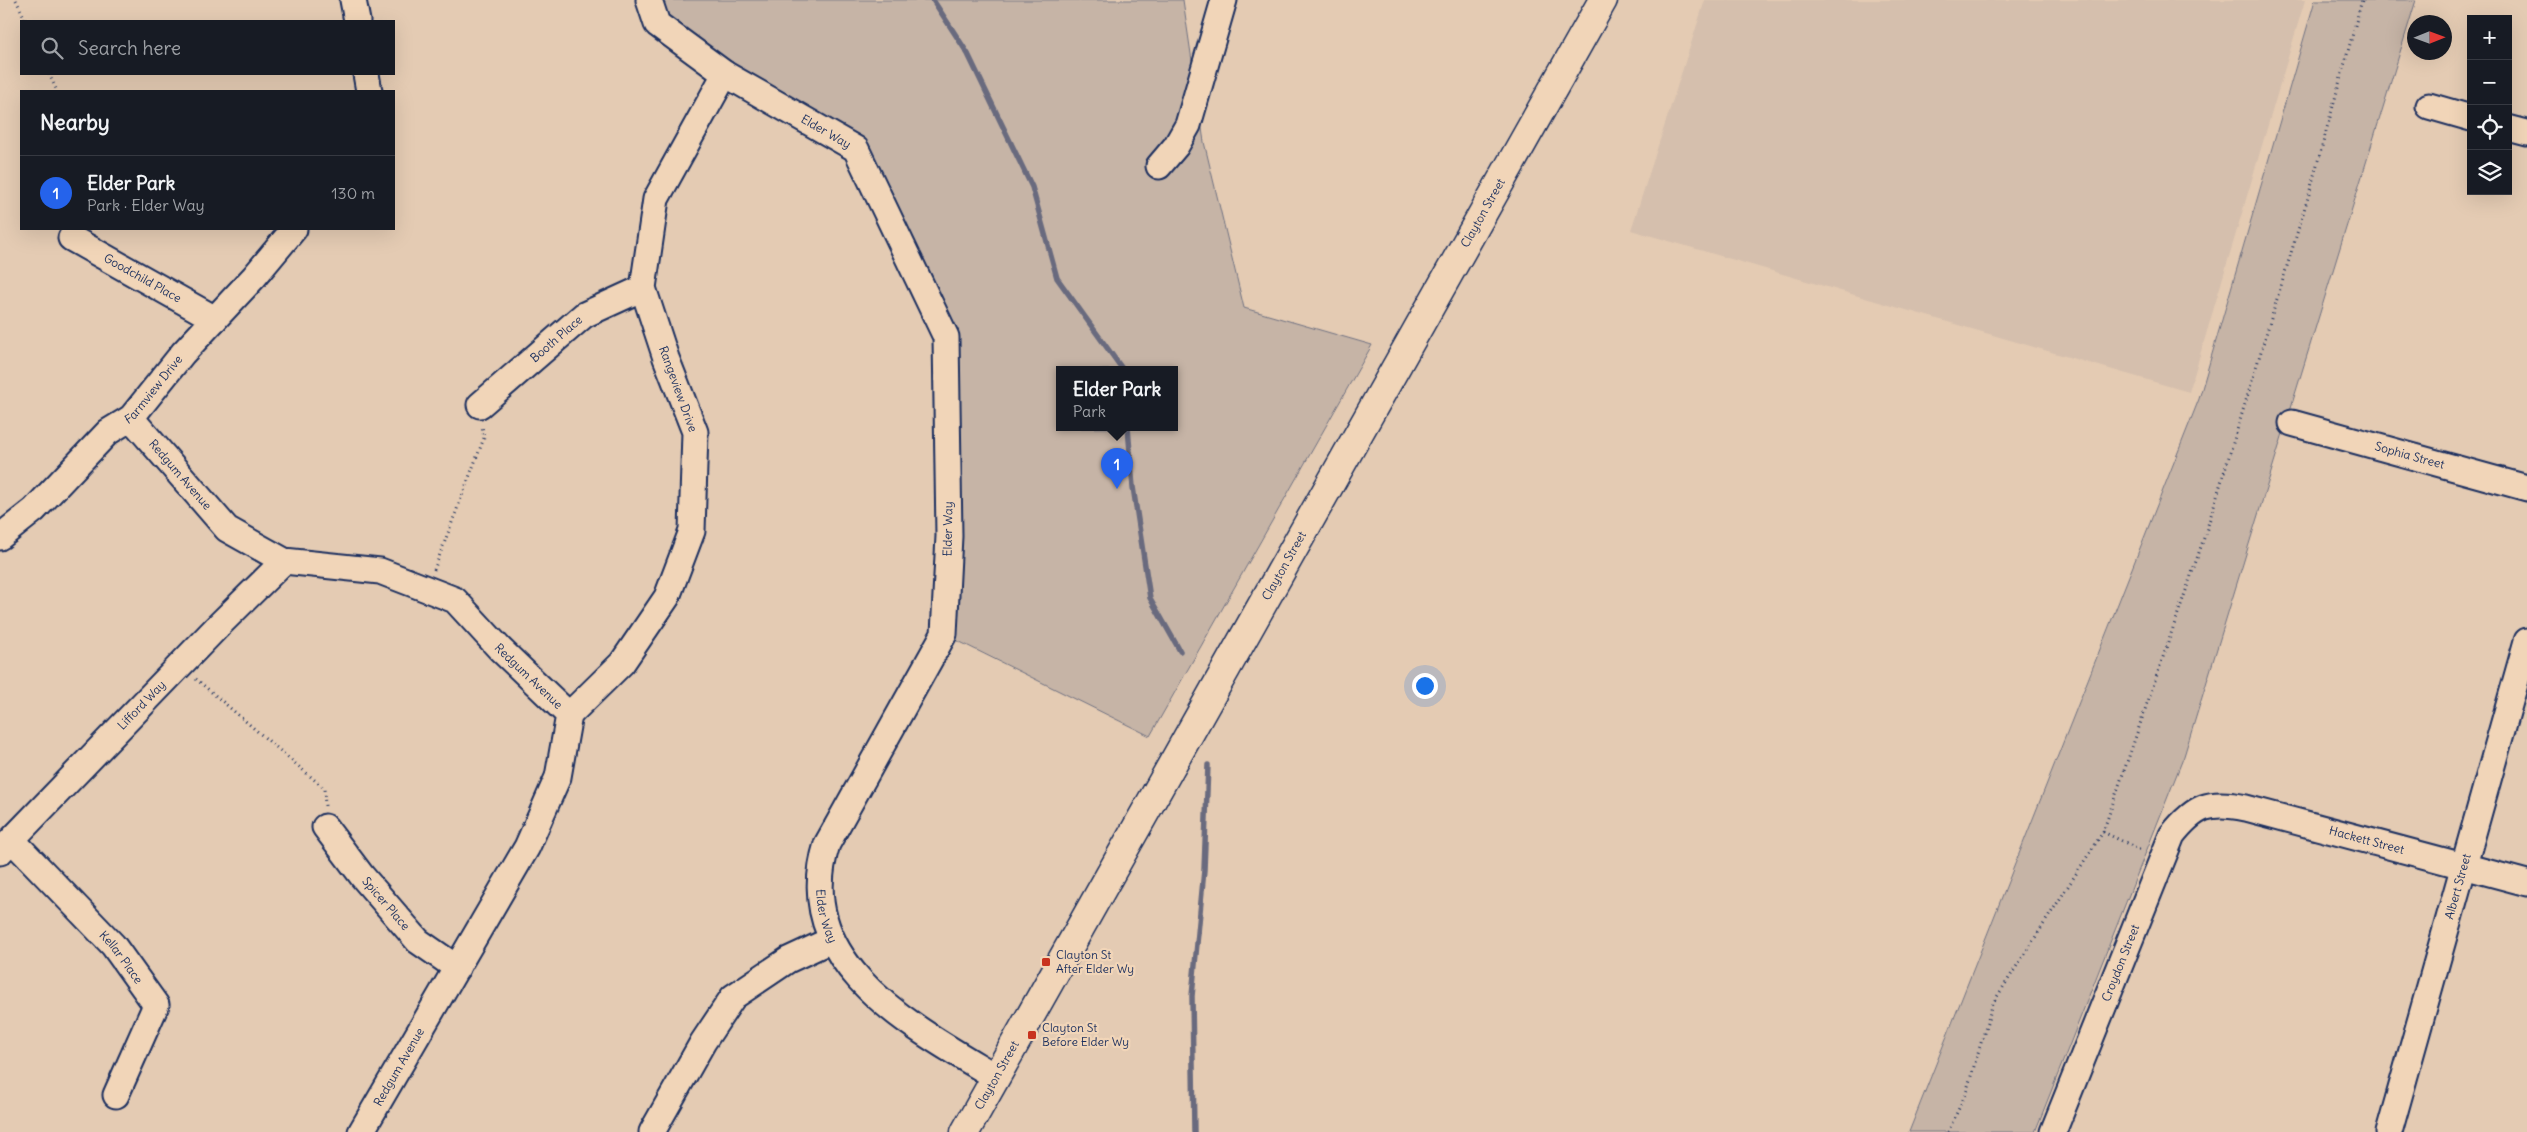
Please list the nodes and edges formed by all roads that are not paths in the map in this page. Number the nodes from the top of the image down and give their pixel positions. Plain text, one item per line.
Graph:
1 (353, 0) edge
2 (648, 0) edge
3 (1224, 0) edge
4 (1603, 0) edge
5 (356, 20) edge
6 (724, 74) junction
7 (366, 75) edge
8 (369, 90) edge
9 (2429, 106) dead end
10 (2467, 117) edge
11 (2512, 129) edge
12 (2527, 133) edge
13 (1159, 166) dead end
14 (293, 230) edge
15 (71, 238) dead end
16 (643, 288) junction
17 (215, 319) junction
18 (480, 406) road end
19 (131, 418) junction
20 (2292, 423) dead end
21 (2527, 488) edge
22 (0, 537) edge
23 (284, 561) junction
24 (2527, 641) edge
25 (569, 715) junction
26 (2206, 805) joint
27 (325, 827) road end
28 (7, 846) edge
29 (2465, 866) junction
30 (2527, 883) edge
31 (831, 940) junction
32 (457, 968) junction
33 (996, 1077) junction
34 (116, 1095) dead end
35 (362, 1132) edge
36 (652, 1132) edge
37 (965, 1132) edge
38 (2053, 1132) edge
39 (2389, 1132) edge

1 - 5 street
2 - 6 street, Elder Way
3 - 13 street
4 - 33 main road, Clayton Street
6 - 16 street, Rangeview Drive
6 - 31 street, Elder Way
7 - 8 street
9 - 10 street
11 - 12 street
14 - 17 street, Farmview Drive
15 - 17 street, Goodchild Place
16 - 18 street, Booth Place
16 - 25 street, Rangeview Drive
17 - 19 street, Farmview Drive
19 - 22 street, Farmview Drive
19 - 23 street, Redgum Avenue
20 - 21 street, Sophia Street
23 - 25 street, Redgum Avenue
23 - 28 street, Lifford Way
24 - 29 street, Albert Street
25 - 32 street, Redgum Avenue
26 - 29 street, Hackett Street
26 - 38 street, Croydon Street
27 - 32 street, Spicer Place
28 - 34 street, Kellar Place
29 - 30 street, Hackett Street
29 - 39 street, Albert Street
31 - 33 street, Elder Way
31 - 36 street
32 - 35 street, Redgum Avenue
33 - 37 main road, Clayton Street

